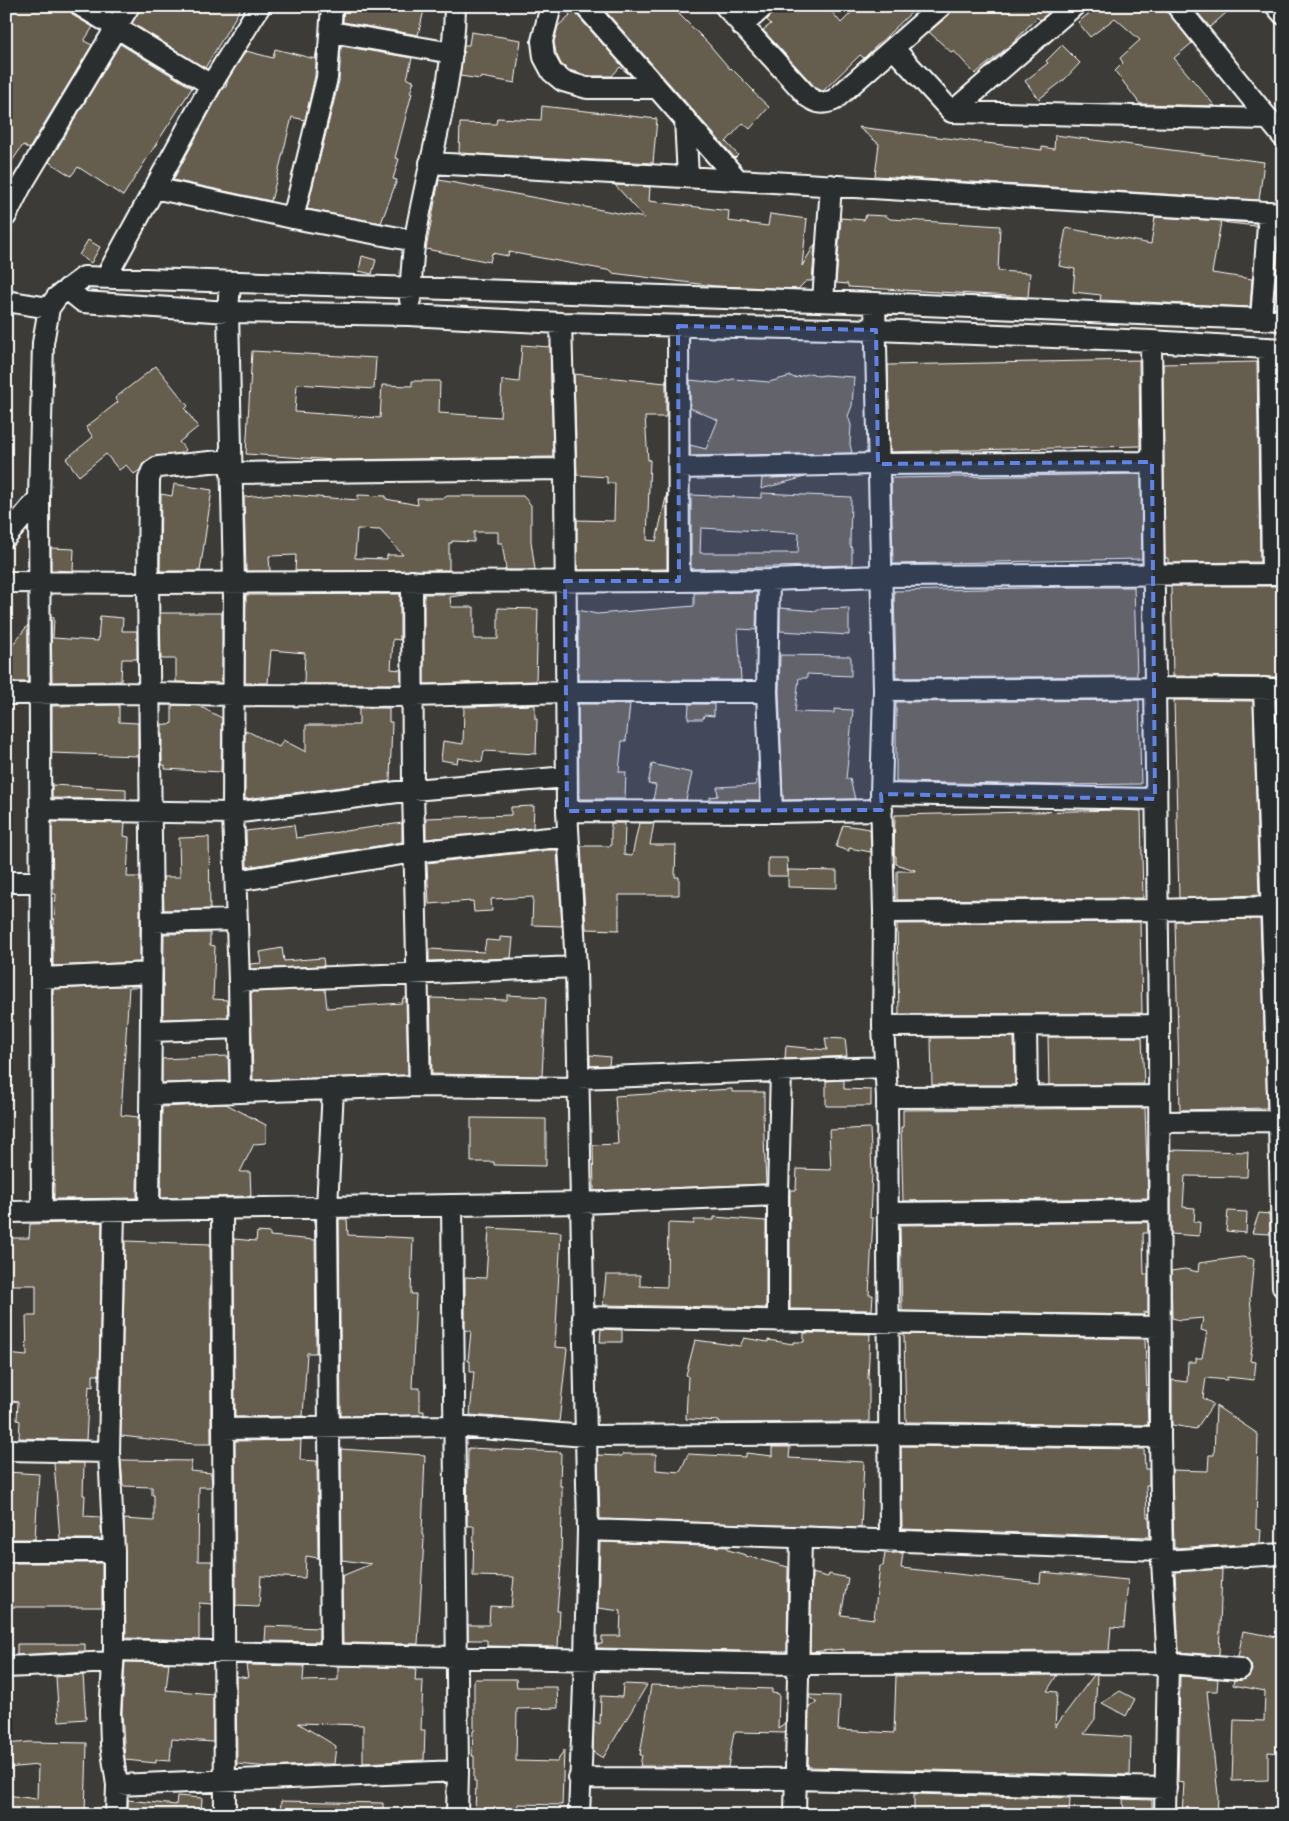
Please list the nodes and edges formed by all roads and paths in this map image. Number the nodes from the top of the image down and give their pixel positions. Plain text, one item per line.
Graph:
1 (81, 6) edge
2 (129, 6) edge
3 (260, 6) edge
4 (332, 6) edge
5 (455, 6) edge
6 (551, 6) edge
7 (585, 6) edge
8 (725, 6) edge
9 (764, 6) edge
10 (941, 6) edge
11 (1074, 6) edge
12 (1177, 6) edge
13 (1276, 6) edge
14 (1283, 14) edge
15 (742, 26) junction
16 (116, 28) junction
17 (330, 32) junction
18 (894, 49) junction
19 (452, 53) junction
20 (211, 86) junction
21 (657, 88) junction
22 (952, 112) junction
23 (685, 119) junction
24 (1269, 120) junction
25 (1283, 137) edge
26 (430, 163) junction
27 (688, 177) junction
28 (738, 180) junction
29 (831, 185) junction
30 (154, 188) junction
31 (1276, 213) edge
32 (6, 216) edge
33 (293, 218) junction
34 (414, 241) junction
35 (106, 277) junction
36 (230, 282) junction
37 (410, 288) junction
38 (67, 290) junction
39 (823, 301) junction
40 (6, 302) edge
41 (875, 303) junction
42 (49, 308) junction
43 (228, 312) junction
44 (409, 315) junction
45 (1261, 319) junction
46 (1283, 320) edge
47 (561, 323) junction
48 (678, 326) junction
49 (876, 330) junction
50 (1151, 341) junction
51 (1276, 349) edge
52 (1152, 462) junction
53 (878, 464) junction
54 (231, 466) junction
55 (679, 468) junction
56 (565, 469) junction
57 (39, 498) junction
58 (6, 537) edge
59 (1277, 574) edge
60 (1154, 575) junction
61 (880, 576) junction
62 (565, 580) junction
63 (770, 580) junction
64 (39, 581) junction
65 (412, 581) junction
66 (679, 581) junction
67 (6, 582) edge
68 (234, 582) junction
69 (148, 583) junction
70 (1156, 688) junction
71 (1273, 688) edge
72 (884, 690) junction
73 (567, 692) junction
74 (767, 692) junction
75 (150, 693) junction
76 (6, 694) edge
77 (39, 694) junction
78 (233, 695) junction
79 (412, 696) junction
80 (567, 777) junction
81 (413, 790) junction
82 (1155, 799) junction
83 (881, 802) junction
84 (40, 810) junction
85 (150, 811) junction
86 (567, 811) junction
87 (772, 812) junction
88 (233, 813) junction
89 (568, 836) junction
90 (414, 852) junction
91 (236, 881) junction
92 (6, 882) edge
93 (40, 882) junction
94 (1272, 907) junction
95 (1157, 910) junction
96 (884, 912) junction
97 (237, 920) junction
98 (152, 922) junction
99 (576, 966) junction
100 (150, 973) junction
101 (417, 974) junction
102 (41, 978) junction
103 (239, 981) junction
104 (884, 1026) junction
105 (1026, 1026) junction
106 (1159, 1026) junction
107 (240, 1028) junction
108 (152, 1031) junction
109 (886, 1067) junction
110 (781, 1070) junction
111 (578, 1083) junction
112 (420, 1086) junction
113 (333, 1089) junction
114 (241, 1092) junction
115 (150, 1095) junction
116 (1026, 1096) junction
117 (1159, 1096) junction
118 (887, 1097) junction
119 (1279, 1121) junction
120 (1159, 1122) junction
121 (778, 1195) junction
122 (581, 1204) junction
123 (452, 1205) junction
124 (327, 1207) junction
125 (222, 1209) junction
126 (114, 1210) junction
127 (149, 1210) junction
128 (1159, 1210) junction
129 (42, 1211) junction
130 (6, 1212) edge
131 (888, 1213) junction
132 (1283, 1287) edge
133 (583, 1317) junction
134 (778, 1320) junction
135 (889, 1322) junction
136 (1159, 1327) junction
137 (454, 1426) junction
138 (329, 1427) junction
139 (223, 1429) junction
140 (890, 1434) junction
141 (586, 1436) junction
142 (1160, 1437) junction
143 (6, 1450) edge
144 (109, 1452) junction
145 (588, 1530) junction
146 (801, 1538) junction
147 (890, 1542) junction
148 (6, 1551) edge
149 (114, 1551) junction
150 (1283, 1554) edge
151 (1162, 1556) junction
152 (224, 1653) junction
153 (331, 1655) junction
154 (113, 1656) junction
155 (456, 1656) junction
156 (585, 1659) junction
157 (1168, 1663) junction
158 (797, 1664) junction
159 (6, 1667) edge
160 (1240, 1669) dead end
161 (458, 1771) junction
162 (579, 1778) junction
163 (796, 1778) junction
164 (224, 1780) junction
165 (117, 1785) junction
166 (1166, 1788) junction
167 (116, 1815) edge
168 (224, 1815) edge
169 (457, 1815) edge
170 (579, 1815) edge
171 (795, 1815) edge
172 (1164, 1815) edge

1 - 16 street
2 - 16 street
3 - 20 street
4 - 17 street
5 - 19 street
6 - 21 street
7 - 21 street
8 - 15 street
9 - 15 street
10 - 18 street
11 - 22 street
12 - 24 street
13 - 14 street
15 - 18 street
16 - 20 street
16 - 32 street
17 - 19 street
17 - 33 street
18 - 22 street
19 - 26 street
20 - 30 street
21 - 23 street
22 - 24 street
23 - 27 street
23 - 28 street
24 - 25 street
26 - 27 street
26 - 34 street
27 - 28 street
28 - 29 street
29 - 31 street
29 - 39 street
30 - 33 street
30 - 35 street
31 - 45 street
33 - 34 street
34 - 37 street
35 - 36 street
35 - 38 street
36 - 37 street
36 - 43 street
37 - 39 street
37 - 44 street
38 - 42 street
38 - 43 street
39 - 41 street
40 - 42 street
41 - 45 street
41 - 49 street
42 - 57 street
43 - 44 street
43 - 54 street
44 - 47 street
45 - 46 street
47 - 48 street
47 - 56 street
48 - 49 street
48 - 55 street
49 - 50 street
49 - 53 street
50 - 51 street
50 - 52 street
51 - 59 street
52 - 53 street
52 - 60 street
53 - 55 street
53 - 61 street
54 - 56 street
54 - 68 street
54 - 69 street
55 - 66 street
56 - 62 street
57 - 58 street
57 - 64 street
59 - 60 street
60 - 61 street
60 - 70 street
61 - 63 street
61 - 72 street
62 - 65 street
62 - 66 street
62 - 73 street
63 - 66 street
63 - 74 street
64 - 67 street
64 - 69 street
64 - 77 street
65 - 68 street
65 - 79 street
68 - 69 street
68 - 78 street
69 - 75 street
70 - 71 street
70 - 72 street
70 - 82 street
71 - 94 street
72 - 83 street
73 - 74 street
73 - 79 street
73 - 80 street
74 - 87 street
75 - 77 street
75 - 78 street
75 - 85 street
76 - 77 street
77 - 84 street
78 - 79 street
78 - 88 street
79 - 81 street
80 - 81 street
80 - 86 street
81 - 88 street
81 - 90 street
82 - 83 street
82 - 95 street
83 - 87 street
83 - 96 street
84 - 85 street
84 - 93 street
85 - 88 street
85 - 98 street
86 - 87 street
86 - 89 street
88 - 91 street
89 - 90 street
89 - 99 street
90 - 91 street
90 - 101 street
91 - 97 street
92 - 93 street
93 - 102 street
94 - 95 street
94 - 119 street
95 - 96 street
95 - 106 street
96 - 104 street
97 - 98 street
97 - 103 street
98 - 100 street
99 - 101 street
99 - 111 street
100 - 102 street
100 - 108 street
101 - 103 street
101 - 112 street
102 - 129 street
103 - 107 street
104 - 105 street
104 - 109 street
105 - 106 street
105 - 116 street
106 - 117 street
107 - 108 street
107 - 114 street
108 - 115 street
109 - 110 street
109 - 118 street
110 - 111 street
110 - 121 street
111 - 112 street
111 - 122 street
112 - 113 street
113 - 114 street
113 - 124 street
114 - 115 street
115 - 127 street
116 - 117 street
116 - 118 street
117 - 120 street
118 - 131 street
119 - 120 street
119 - 132 street
120 - 128 street
121 - 122 street
121 - 134 street
122 - 123 street
122 - 133 street
123 - 124 street
123 - 137 street
124 - 125 street
124 - 138 street
125 - 127 street
125 - 139 street
126 - 127 street
126 - 129 street
126 - 144 street
128 - 131 street
128 - 136 street
129 - 130 street
131 - 135 street
133 - 134 street
133 - 141 street
134 - 135 street
135 - 136 street
135 - 140 street
136 - 142 street
137 - 138 street
137 - 141 street
137 - 155 street
138 - 139 street
138 - 153 street
139 - 152 street
140 - 141 street
140 - 142 street
140 - 147 street
141 - 145 street
142 - 151 street
143 - 144 street
144 - 149 street
145 - 146 street
145 - 156 street
146 - 147 street
146 - 158 street
147 - 151 street
148 - 149 street
149 - 154 street
150 - 151 street
151 - 157 street
152 - 153 street
152 - 154 street
152 - 164 street
153 - 155 street
154 - 159 street
154 - 165 street
155 - 156 street
155 - 161 street
156 - 158 street
156 - 162 street
157 - 158 street
157 - 160 street
157 - 166 street
158 - 163 street
161 - 164 street
161 - 169 street
162 - 163 street
162 - 170 street
163 - 166 street
163 - 171 street
164 - 165 street
164 - 168 street
165 - 167 street
166 - 172 street

